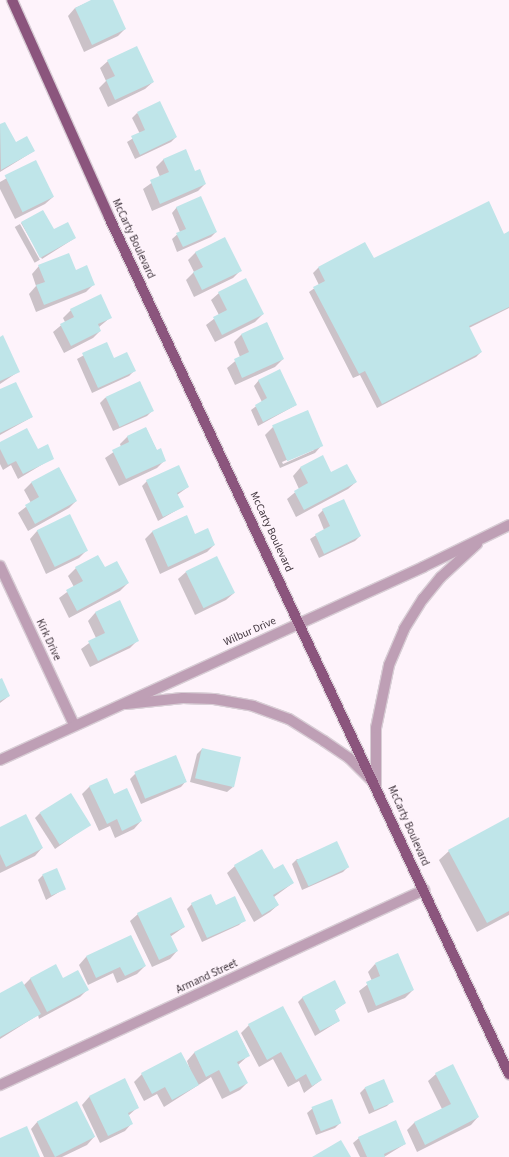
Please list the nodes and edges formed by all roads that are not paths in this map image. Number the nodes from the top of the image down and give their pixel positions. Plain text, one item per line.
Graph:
1 (12, 0) edge
2 (509, 525) edge
3 (486, 535) junction
4 (0, 566) edge
5 (300, 623) junction
6 (118, 705) junction
7 (74, 725) junction
8 (0, 760) edge
9 (376, 785) junction
10 (424, 890) junction
11 (509, 1074) edge
12 (0, 1085) edge

1 - 5 main road, McCarty Boulevard
2 - 3 street, Wilbur Drive
3 - 5 street, Wilbur Drive
3 - 9 street
4 - 7 street, Kirk Drive
5 - 6 street, Wilbur Drive
5 - 9 main road, McCarty Boulevard
6 - 7 street, Wilbur Drive
6 - 9 street
7 - 8 street, Wilbur Drive
9 - 10 main road, McCarty Boulevard
10 - 11 main road, McCarty Boulevard
10 - 12 street, Armand Street

